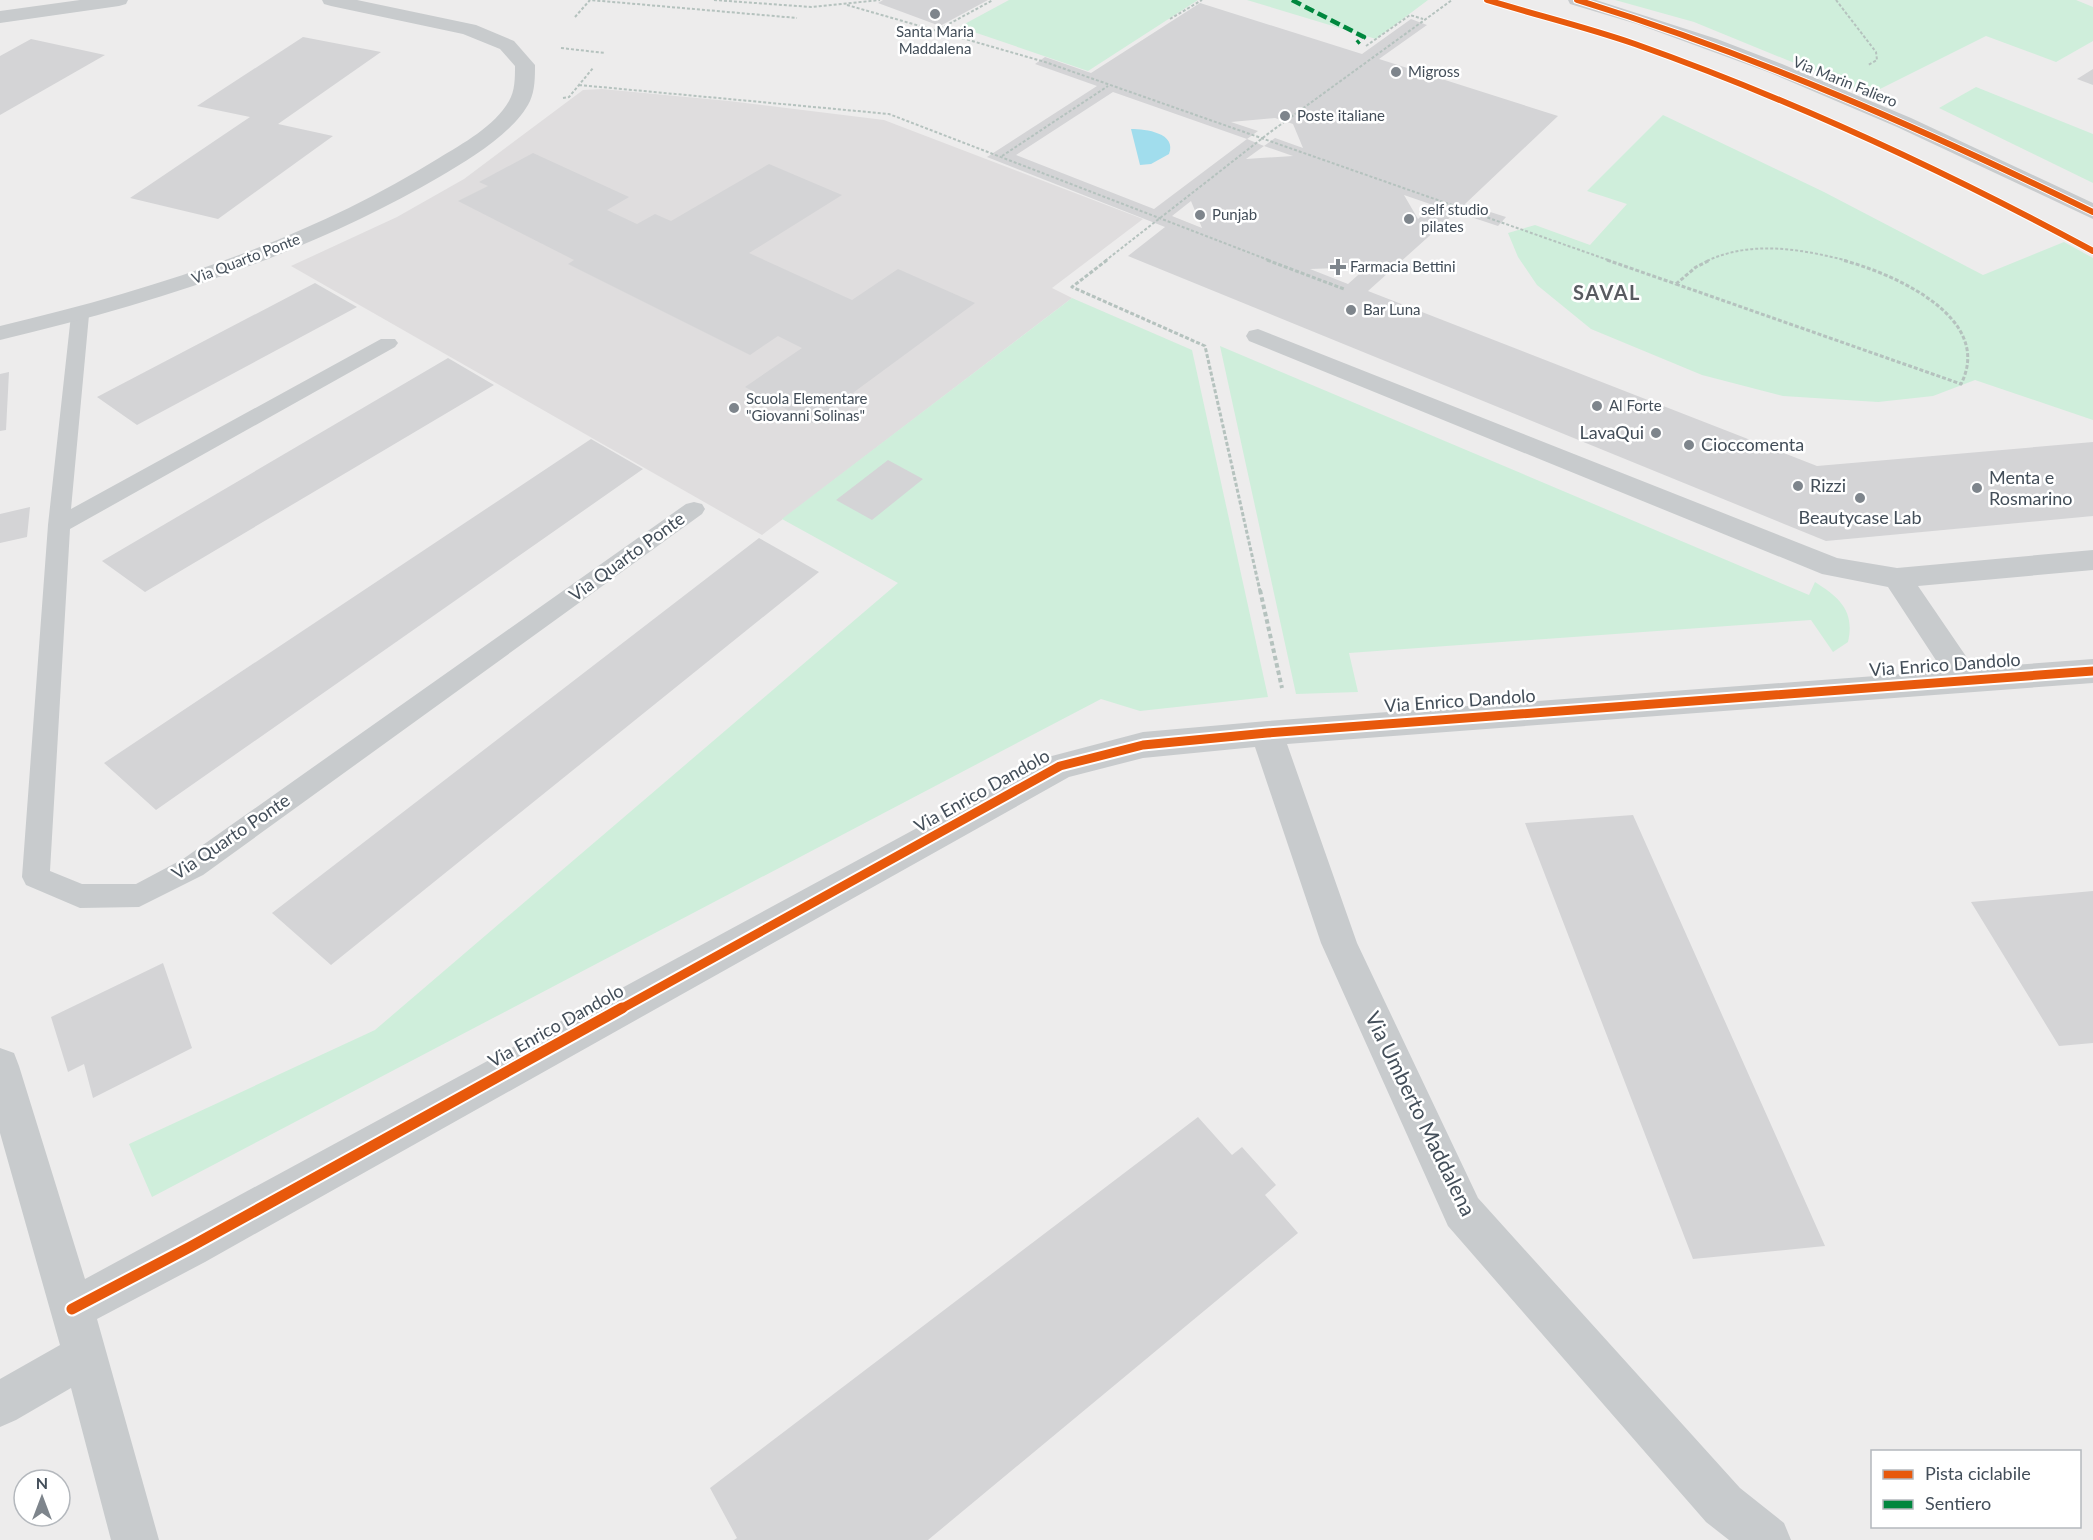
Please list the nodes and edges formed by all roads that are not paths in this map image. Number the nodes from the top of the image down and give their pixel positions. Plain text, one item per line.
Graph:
1 (119, 0) edge
2 (332, 0) edge
3 (1577, 0) edge
4 (0, 17) edge
5 (2093, 212) edge
6 (80, 315) junction
7 (0, 333) edge
8 (1258, 336) dead end
9 (388, 343) dead end
10 (694, 509) dead end
11 (59, 525) junction
12 (2093, 560) edge
13 (1897, 578) junction
14 (2093, 671) edge
15 (1965, 679) junction
16 (1267, 734) junction
17 (0, 1066) edge
18 (72, 1309) junction
19 (83, 1356) junction
20 (0, 1404) edge
21 (135, 1540) edge
22 (1767, 1540) edge

1 - 4 street
2 - 6 street, Via Quarto Ponte
3 - 5 street, Via Marin Faliero
6 - 7 street, Via Quarto Ponte
6 - 11 lane, Via Quarto Ponte
8 - 13 street
9 - 11 lane
10 - 11 lane, Via Quarto Ponte
12 - 13 street
13 - 15 street, Via Enrico Dandolo
14 - 15 street, Via Enrico Dandolo
15 - 16 street, Via Enrico Dandolo
16 - 18 street, Via Enrico Dandolo
16 - 22 street, Via Umberto Maddalena
17 - 18 street
18 - 19 street
19 - 20 street
19 - 21 street

